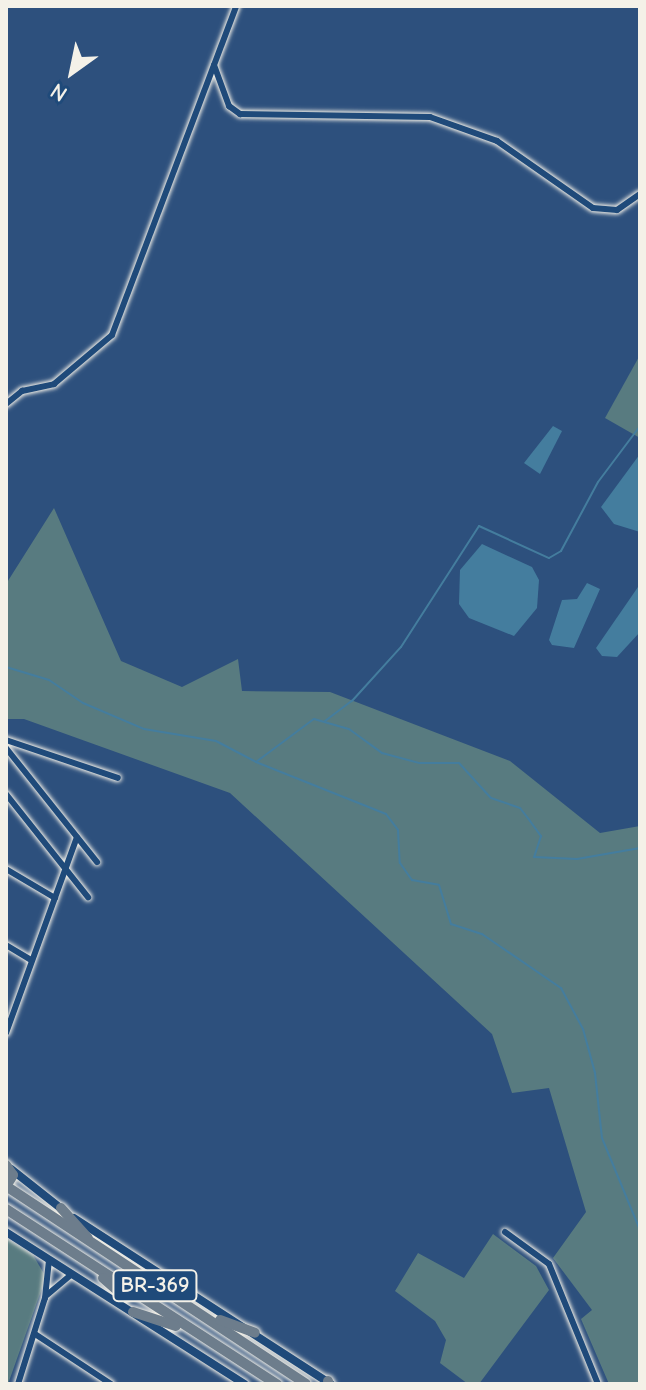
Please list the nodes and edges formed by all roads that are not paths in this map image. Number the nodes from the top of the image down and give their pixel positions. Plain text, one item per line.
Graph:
1 (236, 6) edge
2 (214, 65) junction
3 (640, 194) edge
4 (6, 404) edge
5 (6, 740) edge
6 (6, 748) edge
7 (118, 778) dead end
8 (6, 794) edge
9 (77, 837) junction
10 (97, 862) dead end
11 (6, 869) edge
12 (66, 869) junction
13 (88, 897) dead end
14 (55, 898) junction
15 (6, 945) edge
16 (31, 960) junction
17 (8, 1022) edge
18 (6, 1033) edge
19 (6, 1165) edge
20 (6, 1186) edge
21 (61, 1208) junction
22 (6, 1209) edge
23 (6, 1232) edge
24 (505, 1232) dead end
25 (103, 1254) junction
26 (49, 1260) junction
27 (71, 1275) junction
28 (45, 1298) junction
29 (128, 1301) junction
30 (184, 1304) junction
31 (204, 1315) junction
32 (255, 1333) junction
33 (35, 1334) junction
34 (229, 1353) junction
35 (330, 1383) edge
36 (18, 1384) edge
37 (111, 1384) edge
38 (245, 1384) edge
39 (277, 1384) edge
40 (306, 1384) edge
41 (598, 1384) edge

1 - 2 street
2 - 3 street
2 - 4 street
5 - 7 street
6 - 9 street
8 - 12 street
9 - 10 street
9 - 12 street
11 - 14 street
12 - 13 street
12 - 14 street
14 - 16 street
15 - 16 street
16 - 17 street
17 - 18 street
19 - 20 highway
19 - 21 street
20 - 25 highway, BR-369
21 - 25 highway
21 - 32 street
22 - 29 highway, BR-369
23 - 26 street
24 - 41 street
25 - 30 highway, BR-369
26 - 27 street
26 - 28 street
27 - 28 street
27 - 29 street
28 - 33 street
29 - 30 highway
29 - 34 highway, BR-369
29 - 34 highway
29 - 38 street
30 - 31 highway, BR-369
31 - 32 highway
31 - 40 highway, BR-369
32 - 35 street
33 - 36 street
33 - 37 street
34 - 39 highway, BR-369

